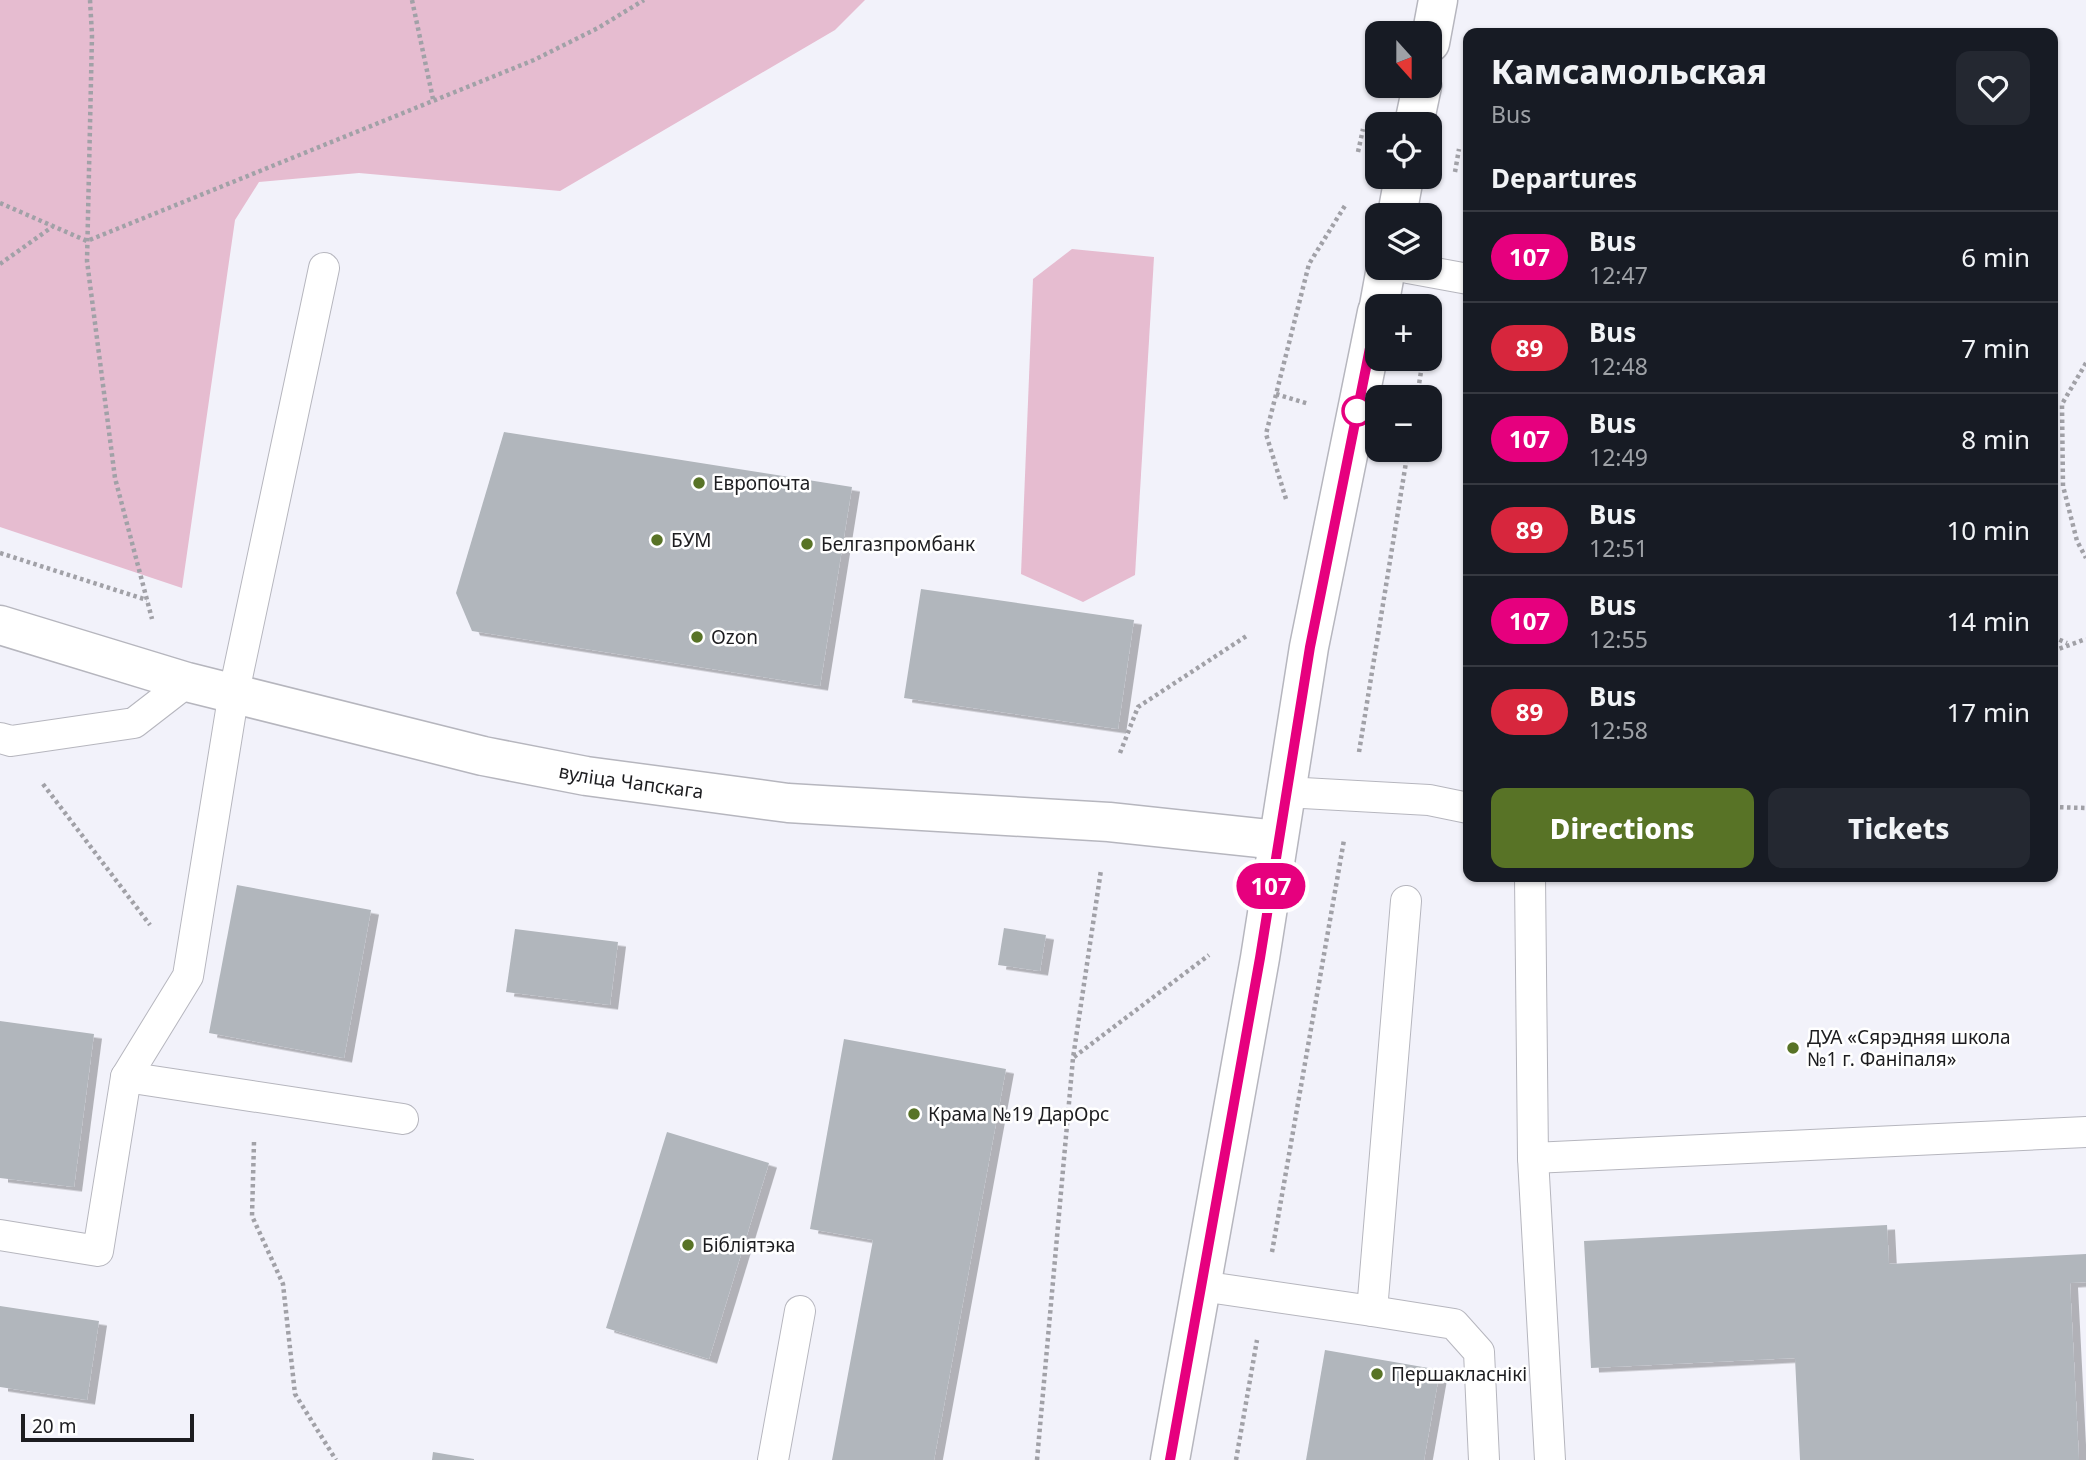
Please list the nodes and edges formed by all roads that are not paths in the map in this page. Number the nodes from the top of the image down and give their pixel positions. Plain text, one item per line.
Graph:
1 (1438, 0) edge
2 (1434, 21) edge
3 (324, 268) dead end
4 (1442, 274) edge
5 (1463, 278) edge
6 (1365, 371) edge
7 (0, 625) edge
8 (178, 679) junction
9 (234, 692) junction
10 (5, 739) edge
11 (1285, 792) junction
12 (1463, 807) edge
13 (1278, 839) junction
14 (1530, 882) edge
15 (1406, 901) dead end
16 (126, 1077) junction
17 (402, 1119) dead end
18 (2086, 1132) edge
19 (1533, 1158) junction
20 (0, 1236) edge
21 (1201, 1286) junction
22 (800, 1311) dead end
23 (1371, 1311) junction
24 (773, 1460) edge
25 (1170, 1460) edge
26 (1485, 1460) edge
27 (1550, 1460) edge

1 - 2 main road
3 - 9 lane
4 - 5 lane
6 - 11 main road
7 - 8 main road, вуліца Чапскага
8 - 9 main road, вуліца Чапскага
8 - 10 lane
9 - 13 main road, вуліца Чапскага
9 - 16 lane
11 - 12 lane
11 - 13 main road
13 - 21 main road
14 - 19 lane
15 - 23 lane
16 - 17 lane
16 - 20 lane
18 - 19 lane
19 - 27 lane
21 - 23 lane
21 - 25 main road
22 - 24 lane
23 - 26 lane

